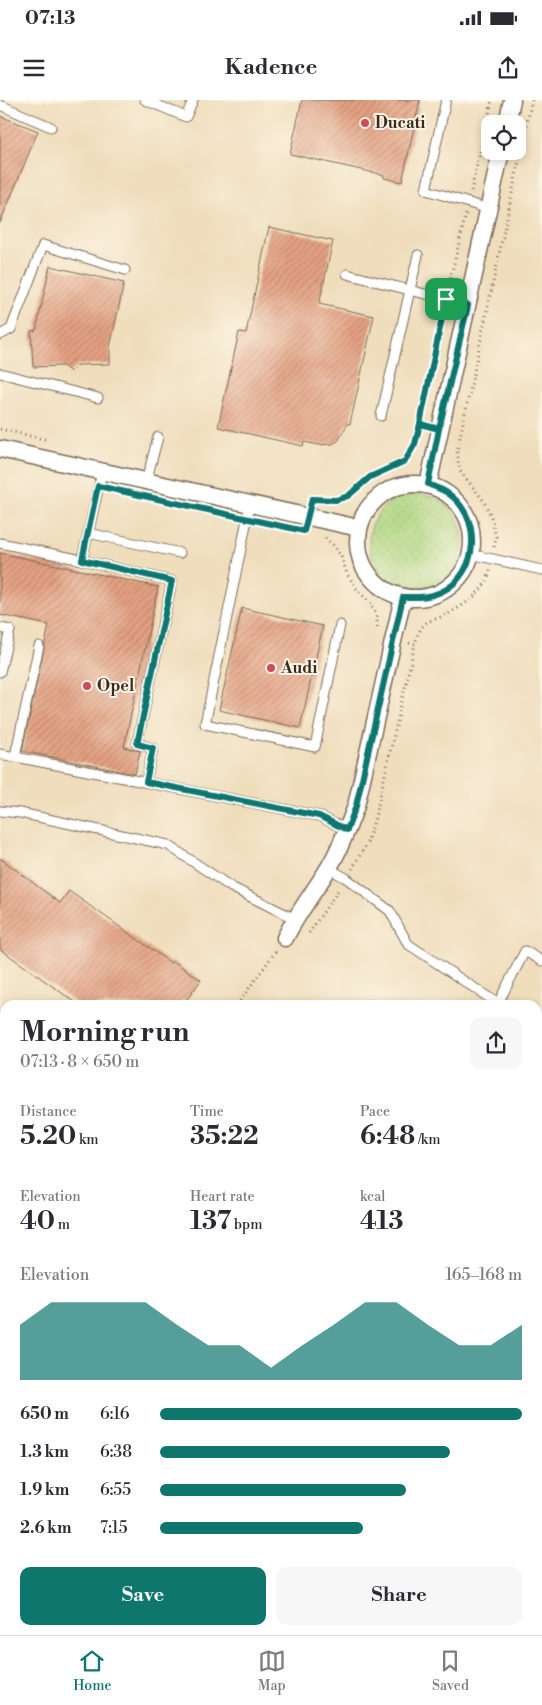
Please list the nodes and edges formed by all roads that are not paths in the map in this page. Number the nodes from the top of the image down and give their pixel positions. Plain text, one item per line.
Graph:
1 (145, 100) edge
2 (193, 100) edge
3 (446, 100) edge
4 (512, 100) edge
5 (0, 105) edge
6 (509, 115) edge
7 (51, 127) dead end
8 (499, 160) edge
9 (488, 208) junction
10 (418, 255) dead end
11 (125, 270) dead end
12 (347, 274) dead end
13 (410, 290) junction
14 (468, 305) junction
15 (0, 335) edge
16 (0, 373) edge
17 (98, 398) dead end
18 (381, 416) dead end
19 (158, 437) dead end
20 (0, 449) edge
21 (102, 472) junction
22 (146, 482) junction
23 (428, 484) junction
24 (250, 505) junction
25 (359, 528) junction
26 (88, 533) junction
27 (0, 543) edge
28 (180, 553) dead end
29 (470, 554) junction
30 (82, 560) junction
31 (542, 570) edge
32 (403, 597) junction
33 (340, 625) dead end
34 (0, 628) edge
35 (39, 646) dead end
36 (0, 672) edge
37 (0, 754) edge
38 (15, 756) junction
39 (146, 782) junction
40 (0, 811) edge
41 (347, 830) junction
42 (328, 868) junction
43 (295, 919) junction
44 (285, 938) road end
45 (542, 961) edge
46 (491, 1000) edge
47 (499, 1000) edge

1 - 2 lane
3 - 9 lane
4 - 6 street
5 - 7 lane
8 - 9 street
9 - 14 street
10 - 13 lane
11 - 15 lane
12 - 13 lane
13 - 14 lane
13 - 18 lane
14 - 23 street
16 - 17 lane
19 - 22 lane
20 - 21 street
21 - 22 street
21 - 26 lane
22 - 24 street
23 - 25 street
23 - 29 street
24 - 25 street
24 - 33 lane
25 - 32 street
26 - 28 lane
26 - 30 lane
27 - 30 lane
29 - 31 lane
29 - 32 street
30 - 39 lane
32 - 41 street
34 - 36 lane
35 - 38 lane
37 - 38 lane
38 - 39 lane
39 - 41 lane
40 - 43 lane
41 - 42 street
42 - 43 street
42 - 46 lane
43 - 44 street
45 - 47 lane

